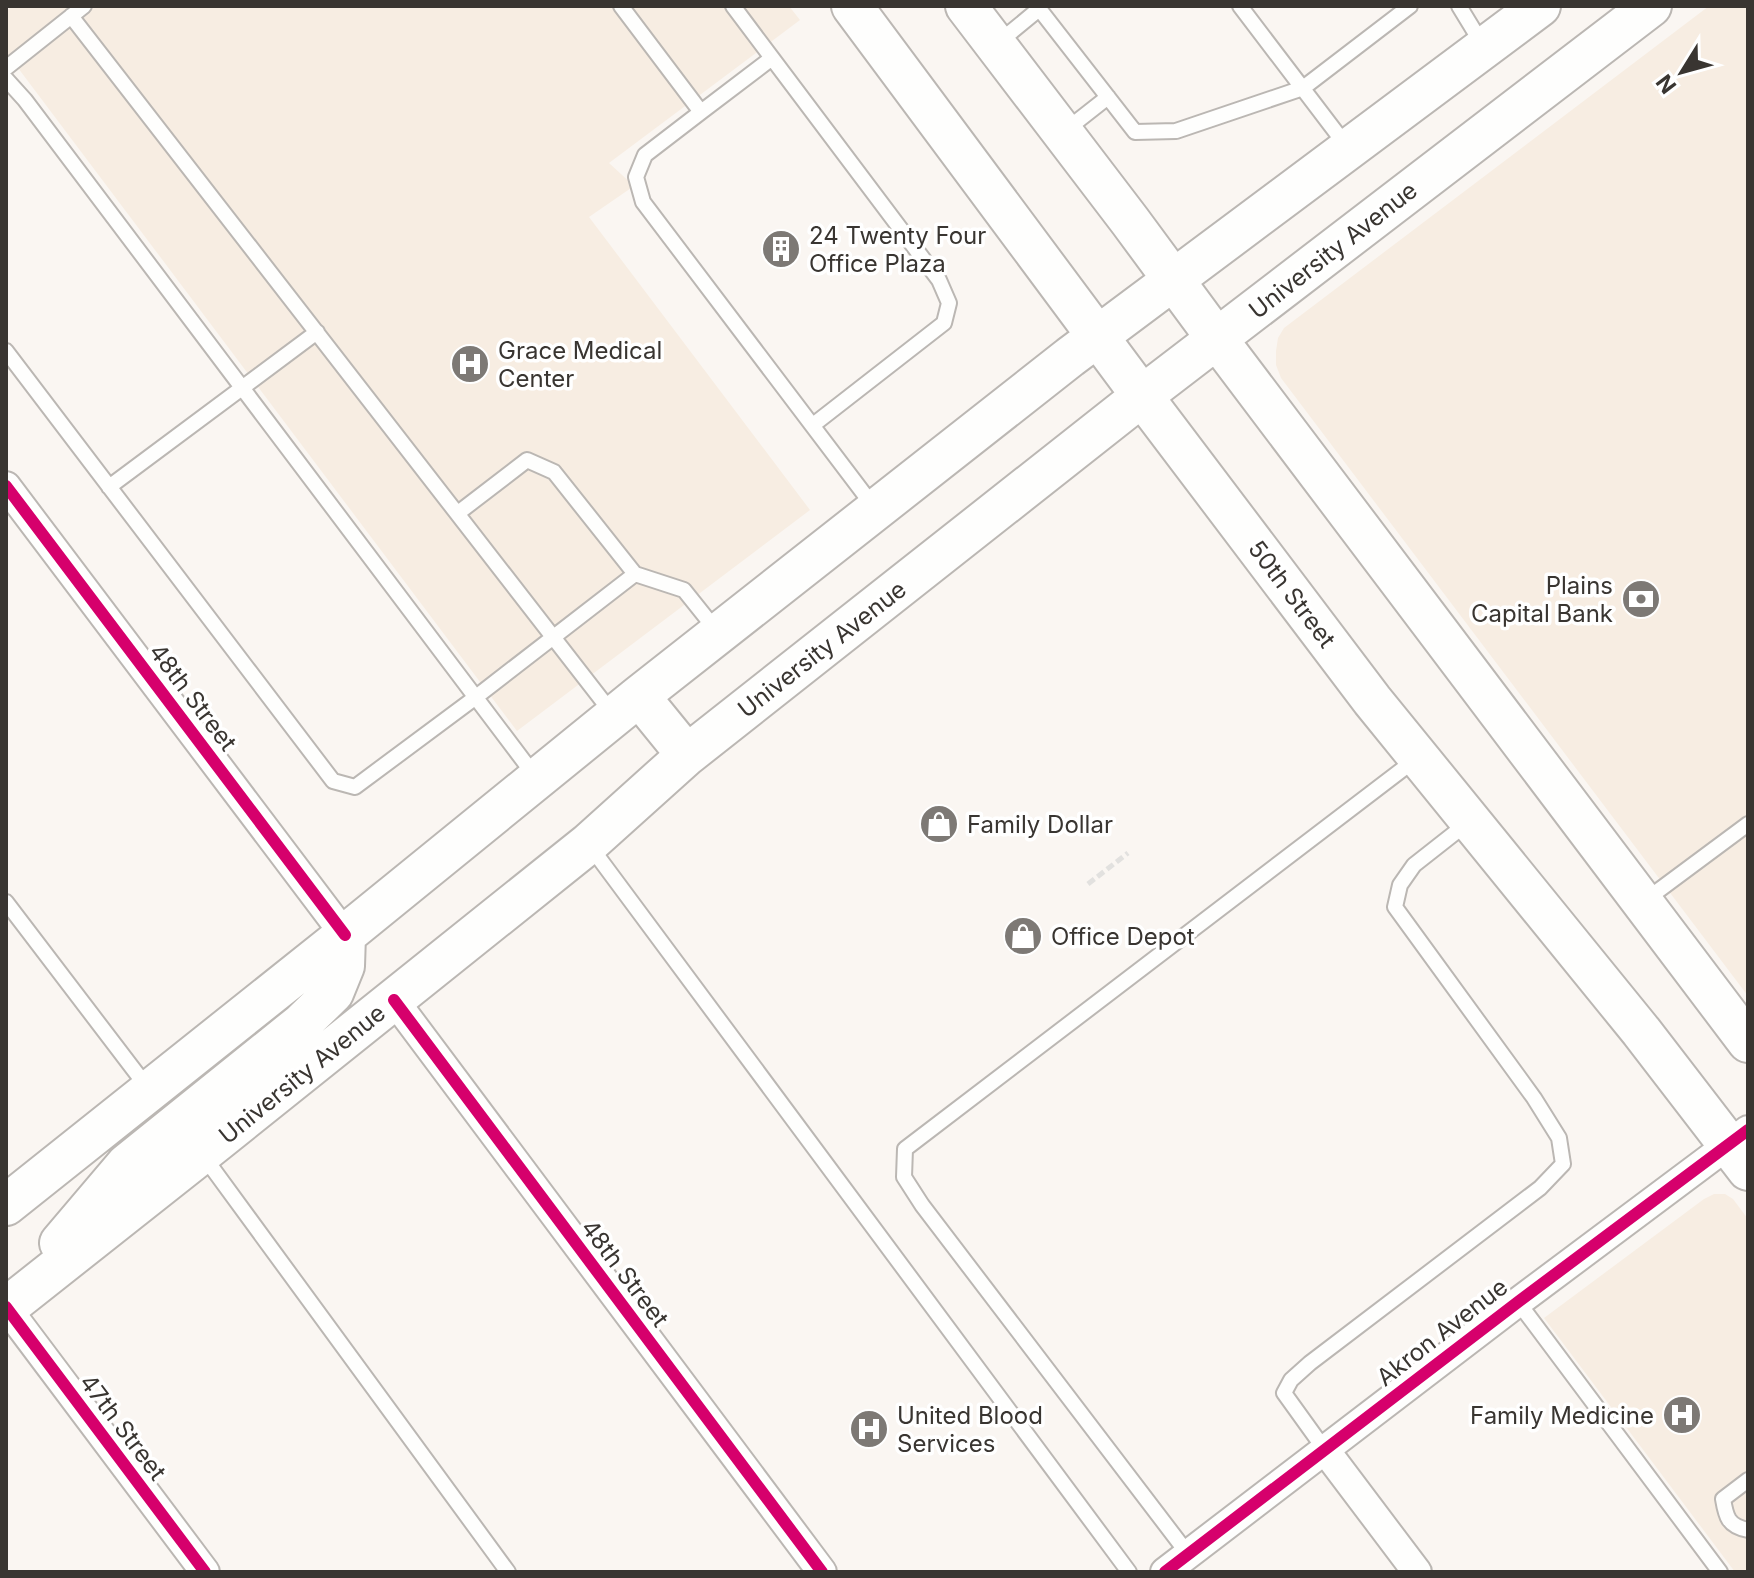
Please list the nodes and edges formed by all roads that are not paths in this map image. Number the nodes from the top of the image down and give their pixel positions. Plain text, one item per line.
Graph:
1 (84, 6) edge
2 (621, 6) edge
3 (733, 6) edge
4 (852, 6) edge
5 (966, 6) edge
6 (1240, 6) edge
7 (1410, 6) edge
8 (1459, 6) edge
9 (1540, 6) edge
10 (1651, 6) edge
11 (1038, 7) edge
12 (71, 16) junction
13 (995, 44) junction
14 (1485, 47) junction
15 (772, 58) junction
16 (6, 68) edge
17 (6, 79) edge
18 (1303, 88) junction
19 (1108, 97) junction
20 (701, 112) junction
21 (1062, 133) junction
22 (1349, 148) junction
23 (1173, 279) junction
24 (317, 332) junction
25 (1099, 337) junction
26 (1217, 339) junction
27 (6, 351) edge
28 (242, 388) junction
29 (1142, 396) junction
30 (813, 425) junction
31 (6, 486) edge
32 (109, 487) junction
33 (876, 509) junction
34 (458, 513) junction
35 (635, 574) junction
36 (719, 633) junction
37 (554, 637) junction
38 (476, 697) junction
39 (627, 706) junction
40 (687, 755) junction
41 (1418, 757) junction
42 (538, 779) junction
43 (1470, 821) junction
44 (1748, 824) edge
45 (588, 844) junction
46 (6, 902) edge
47 (1643, 902) junction
48 (345, 935) junction
49 (394, 1000) junction
50 (1748, 1042) edge
51 (150, 1091) junction
52 (1741, 1148) edge
53 (202, 1153) junction
54 (6, 1205) edge
55 (1518, 1302) junction
56 (6, 1308) edge
57 (1325, 1450) junction
58 (1748, 1480) edge
59 (1748, 1530) edge
60 (1188, 1554) junction
61 (205, 1572) edge
62 (508, 1572) edge
63 (822, 1572) edge
64 (1129, 1572) edge
65 (1165, 1572) edge
66 (1417, 1572) edge
67 (1720, 1572) edge

1 - 12 lane
2 - 20 lane
3 - 15 lane
4 - 25 main road, 50th Street
5 - 13 main road
6 - 18 lane
7 - 18 lane
8 - 14 lane
9 - 14 main road
10 - 26 main road, University Avenue
11 - 13 lane
11 - 19 lane
12 - 16 lane
12 - 24 lane
13 - 21 main road
14 - 22 main road
15 - 20 lane
15 - 30 lane
17 - 28 lane
18 - 19 lane
18 - 22 lane
19 - 21 lane
20 - 30 lane
21 - 23 main road
22 - 23 main road
23 - 25 main road
23 - 26 main road
24 - 28 lane
24 - 34 lane
25 - 29 main road, 50th Street
25 - 33 main road
26 - 29 main road, University Avenue
26 - 47 main road
27 - 32 lane
28 - 32 lane
28 - 38 lane
29 - 40 main road, University Avenue
29 - 41 main road, 50th Street
30 - 33 lane
31 - 48 street, 48th Street
32 - 38 lane
33 - 36 main road
34 - 35 lane
34 - 37 lane
35 - 36 lane
35 - 37 lane
36 - 39 main road
37 - 38 lane
37 - 39 lane
38 - 42 lane
39 - 40 main road
39 - 42 main road
40 - 45 main road, University Avenue
41 - 43 main road, 50th Street
41 - 60 lane
42 - 48 main road
43 - 52 main road, 50th Street
43 - 57 lane
44 - 47 lane
45 - 49 main road, University Avenue
45 - 64 lane
46 - 51 lane
47 - 50 main road
48 - 51 main road
48 - 56 main road
49 - 53 main road, University Avenue
49 - 63 street, 48th Street
51 - 54 main road
52 - 55 street, Akron Avenue
53 - 56 main road, University Avenue
53 - 62 lane
55 - 57 street, Akron Avenue
55 - 67 lane
56 - 61 street, 47th Street
57 - 60 street, Akron Avenue
57 - 66 street
58 - 59 lane
60 - 65 street, Akron Avenue

